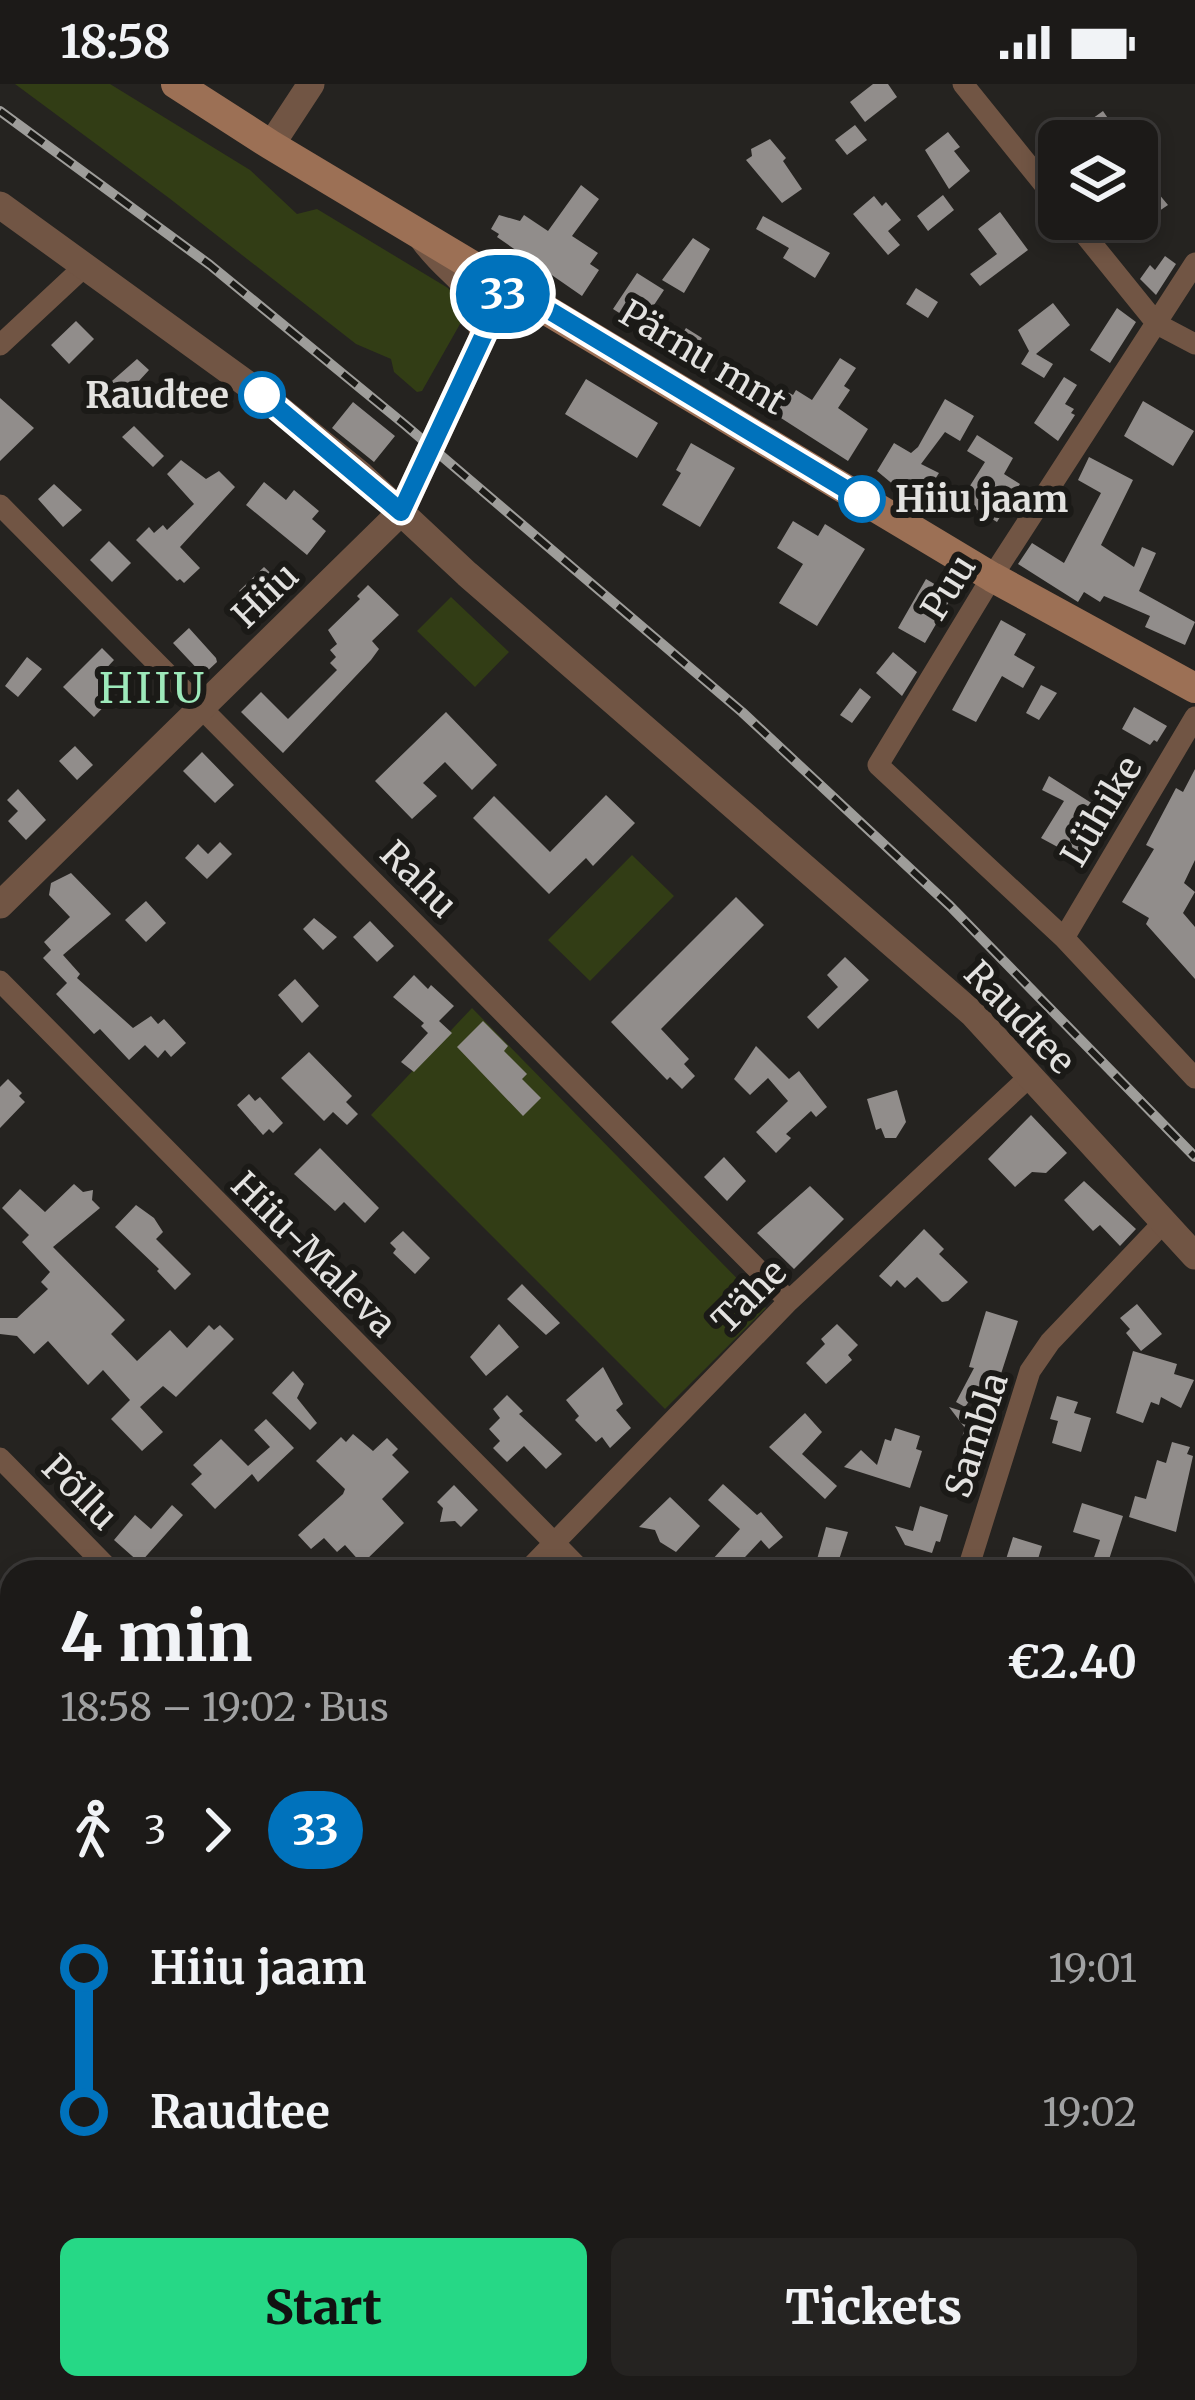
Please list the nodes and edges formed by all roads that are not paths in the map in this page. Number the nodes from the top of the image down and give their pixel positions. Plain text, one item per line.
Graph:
1 (176, 84) edge
2 (311, 84) edge
3 (963, 84) edge
4 (271, 145) junction
5 (1038, 177) edge
6 (0, 205) edge
7 (417, 231) junction
8 (1089, 240) edge
9 (1195, 263) edge
10 (86, 266) junction
11 (507, 285) junction
12 (1156, 324) junction
13 (483, 336) junction
14 (1195, 344) edge
15 (0, 345) edge
16 (0, 505) edge
17 (401, 512) junction
18 (992, 577) junction
19 (1195, 688) edge
20 (202, 706) junction
21 (1195, 717) edge
22 (0, 905) edge
23 (1064, 938) junction
24 (0, 981) edge
25 (1028, 1078) junction
26 (1195, 1078) edge
27 (1163, 1223) junction
28 (1195, 1256) edge
29 (789, 1301) junction
30 (0, 1458) edge
31 (556, 1542) junction
32 (100, 1560) edge
33 (538, 1560) edge
34 (572, 1560) edge
35 (971, 1560) edge

1 - 4 main road, Pärnu mnt
2 - 4 street
3 - 5 street
4 - 7 main road, Pärnu mnt
6 - 10 street, Raudtee
7 - 11 main road, Pärnu mnt
7 - 13 street
8 - 12 street
9 - 12 street, Puu
10 - 15 street
10 - 17 street, Raudtee
11 - 13 street, Hiiu
11 - 18 main road, Pärnu mnt
12 - 14 street
12 - 18 street, Puu
13 - 17 street, Hiiu
16 - 20 street, Rahu
17 - 20 street, Hiiu
17 - 25 street, Raudtee
18 - 19 main road, Pärnu mnt
18 - 23 street, Puu
20 - 22 street, Hiiu
20 - 29 street, Rahu
21 - 23 street, Lühike
23 - 26 street
24 - 31 street, Hiiu-Maleva
25 - 27 street, Raudtee
25 - 29 street, Tähe
27 - 28 street, Raudtee
27 - 35 street, Sambla
29 - 31 street, Tähe
30 - 32 street, Põllu
31 - 33 street, Tähe
31 - 34 street, Hiiu-Maleva

